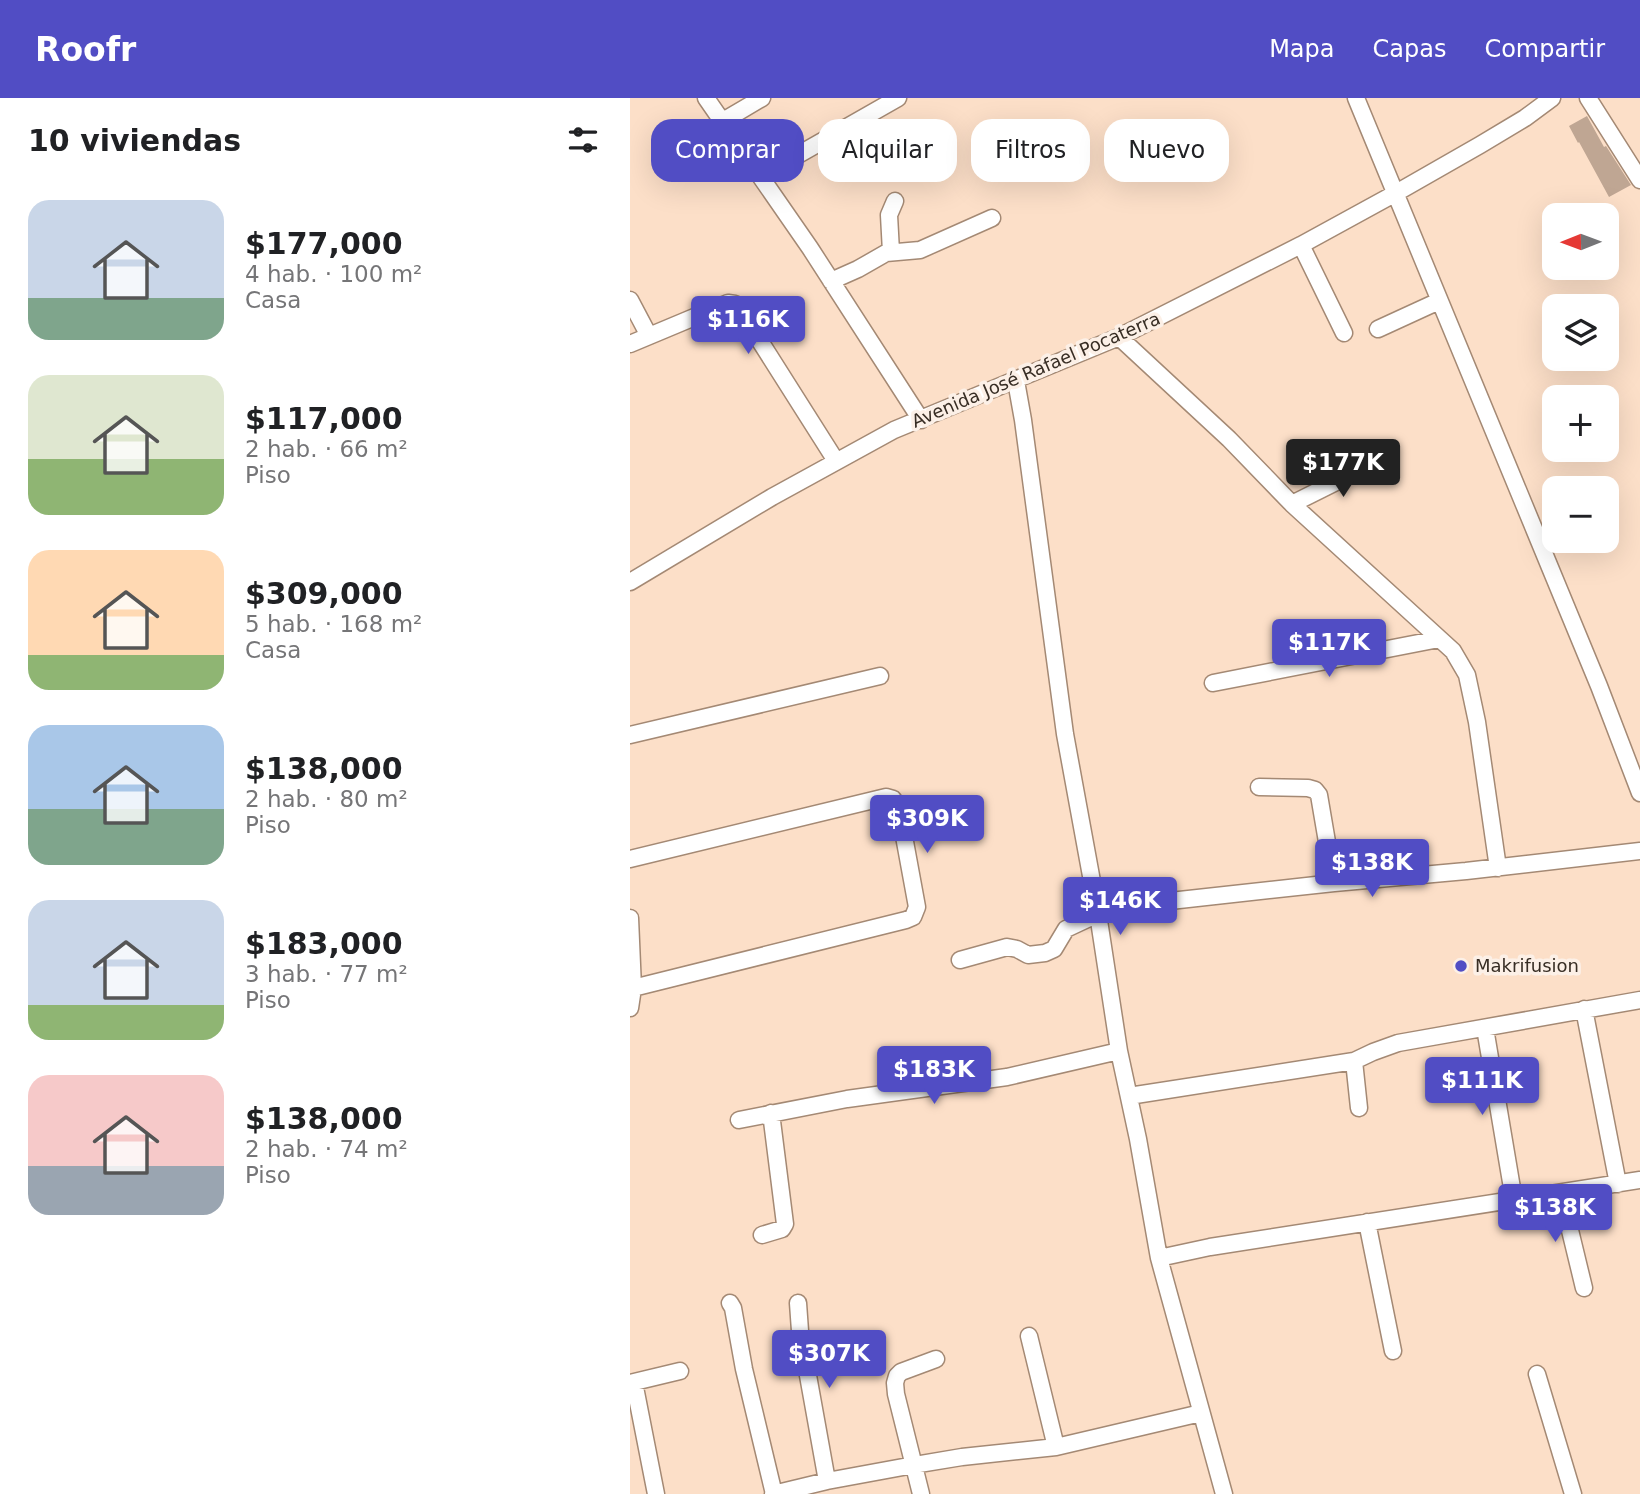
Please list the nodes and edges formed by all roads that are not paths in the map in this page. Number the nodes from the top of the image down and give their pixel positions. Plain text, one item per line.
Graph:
1 (706, 98) edge
2 (762, 98) edge
3 (898, 98) edge
4 (1356, 98) edge
5 (1552, 98) edge
6 (1588, 98) edge
7 (722, 119) edge
8 (726, 119) edge
9 (804, 152) edge
10 (1640, 180) edge
11 (765, 182) edge
12 (1396, 193) junction
13 (895, 201) dead end
14 (992, 218) dead end
15 (1301, 245) junction
16 (891, 252) junction
17 (831, 281) junction
18 (630, 300) edge
19 (1439, 301) junction
20 (1378, 329) dead end
21 (1344, 333) dead end
22 (649, 336) junction
23 (1119, 338) junction
24 (630, 344) edge
25 (1016, 381) junction
26 (920, 420) junction
27 (836, 461) junction
28 (1378, 461) dead end
29 (1292, 504) junction
30 (630, 582) edge
31 (1439, 639) junction
32 (880, 676) dead end
33 (1213, 683) dead end
34 (630, 735) edge
35 (1259, 787) dead end
36 (1640, 793) edge
37 (1640, 851) edge
38 (630, 859) edge
39 (1498, 868) junction
40 (1335, 883) junction
41 (1098, 914) junction
42 (630, 918) edge
43 (960, 960) dead end
44 (633, 988) junction
45 (1640, 1000) edge
46 (630, 1008) edge
47 (1584, 1009) junction
48 (1485, 1028) junction
49 (1119, 1051) junction
50 (1354, 1061) junction
51 (1129, 1096) junction
52 (1359, 1108) dead end
53 (771, 1113) junction
54 (739, 1120) dead end
55 (1640, 1180) edge
56 (1618, 1184) junction
57 (1561, 1193) junction
58 (1514, 1200) junction
59 (1367, 1222) junction
60 (762, 1235) dead end
61 (1159, 1258) junction
62 (1584, 1288) dead end
63 (730, 1303) dead end
64 (798, 1303) dead end
65 (1029, 1336) dead end
66 (1393, 1351) dead end
67 (856, 1356) dead end
68 (936, 1359) dead end
69 (806, 1369) junction
70 (680, 1371) dead end
71 (1537, 1374) dead end
72 (632, 1383) edge
73 (1201, 1413) junction
74 (1056, 1447) junction
75 (914, 1465) junction
76 (827, 1481) junction
77 (808, 1490) edge
78 (656, 1494) edge
79 (774, 1494) edge
80 (921, 1494) edge
81 (1224, 1494) edge
82 (1573, 1494) edge

1 - 7 street
2 - 8 street
3 - 9 street
4 - 12 street
5 - 12 street, Avenida José Rafael Pocaterra
6 - 10 street
11 - 17 street
12 - 15 street, Avenida José Rafael Pocaterra
12 - 19 street
13 - 16 street
14 - 16 street
15 - 21 street
15 - 23 street, Avenida José Rafael Pocaterra
16 - 17 street
17 - 26 street
18 - 22 street
19 - 20 street
19 - 36 street
22 - 24 street
22 - 27 street
23 - 25 street, Avenida José Rafael Pocaterra
23 - 29 street
25 - 26 street, Avenida José Rafael Pocaterra
25 - 41 street
26 - 27 street, Avenida José Rafael Pocaterra
27 - 30 street, Avenida José Rafael Pocaterra
28 - 29 street
29 - 31 street
31 - 33 street
31 - 39 street
32 - 34 street
35 - 40 street
37 - 39 street
38 - 44 street
39 - 40 street
40 - 41 street
41 - 43 street
41 - 49 street
42 - 44 street
44 - 46 street
45 - 47 street
47 - 48 street
47 - 56 street
48 - 50 street
48 - 58 street
49 - 51 street
49 - 53 street
50 - 51 street
50 - 52 street
51 - 61 street
53 - 54 street
53 - 60 street
55 - 56 street
56 - 57 street
57 - 58 street
57 - 62 street
58 - 59 street
59 - 61 street
59 - 66 street
61 - 73 street
63 - 79 street
64 - 69 street
65 - 74 street
67 - 69 street
68 - 75 street
69 - 76 street
70 - 72 street
71 - 82 street
72 - 78 street
73 - 74 street
73 - 81 street
74 - 75 street
75 - 76 street
75 - 80 street
76 - 77 street
77 - 79 street

